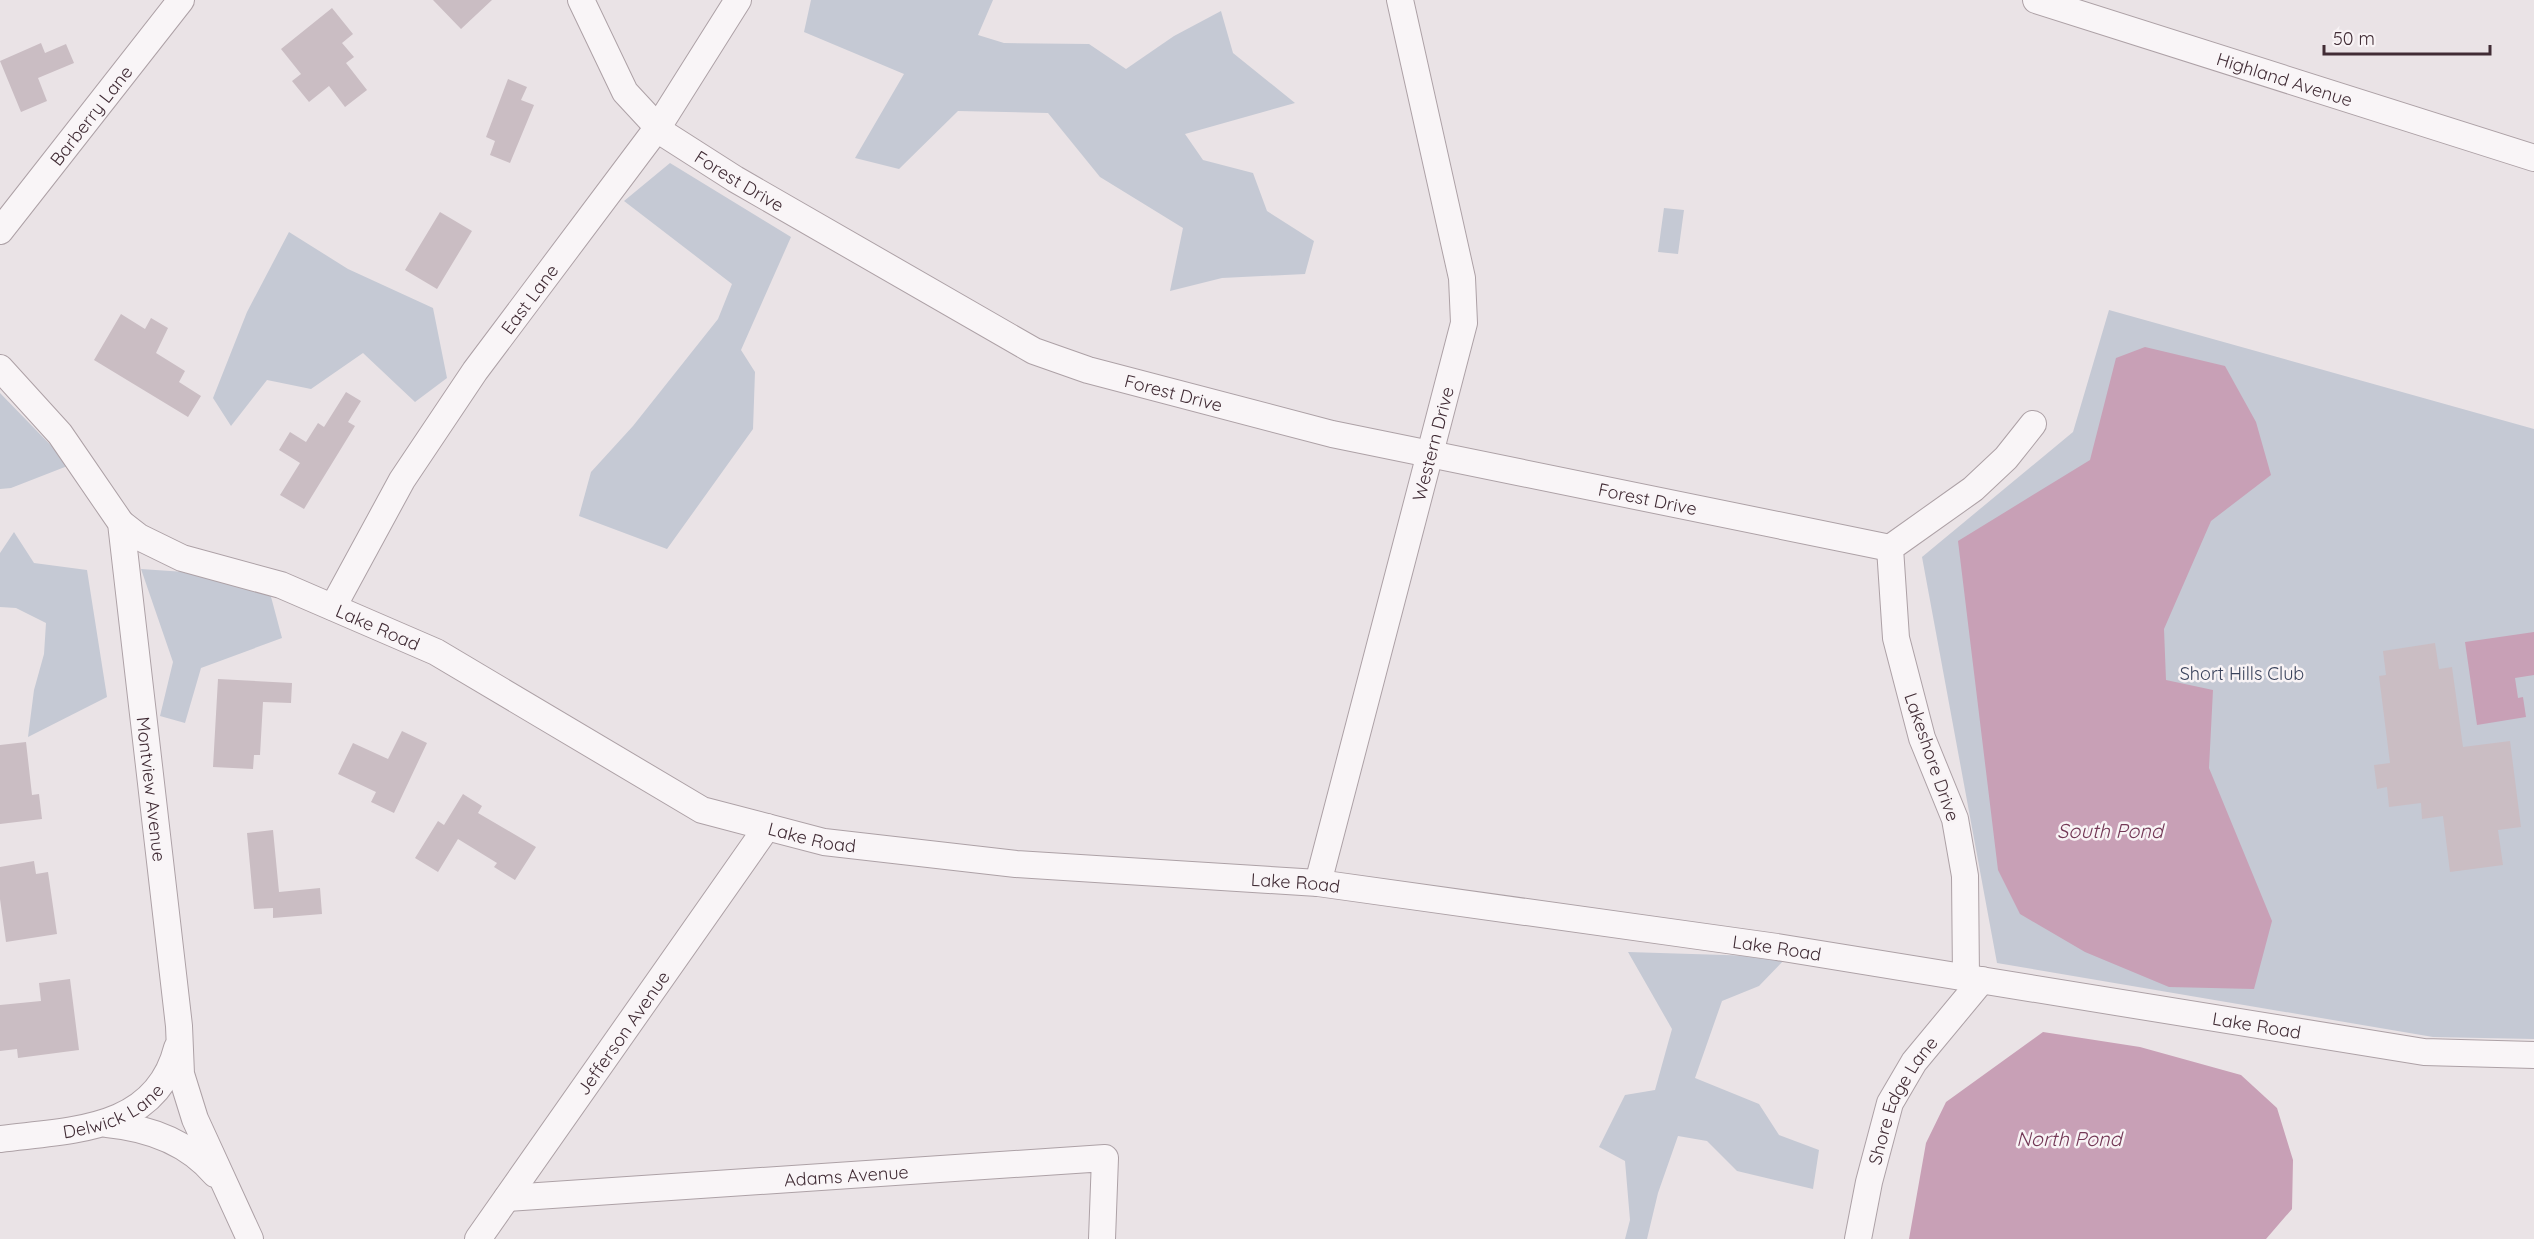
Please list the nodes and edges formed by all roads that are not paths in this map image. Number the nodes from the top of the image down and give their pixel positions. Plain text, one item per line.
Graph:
1 (181, 0) edge
2 (581, 0) edge
3 (738, 0) edge
4 (1400, 0) edge
5 (2036, 0) edge
6 (658, 128) junction
7 (2534, 158) edge
8 (0, 231) edge
9 (0, 368) edge
10 (2033, 424) dead end
11 (1430, 456) junction
12 (121, 523) junction
13 (1890, 548) junction
14 (333, 607) junction
15 (767, 827) junction
16 (1318, 883) junction
17 (1974, 979) junction
18 (179, 1026) junction
19 (2534, 1055) edge
20 (101, 1124) junction
21 (0, 1139) edge
22 (224, 1184) junction
23 (507, 1198) junction
24 (250, 1239) edge
25 (478, 1239) edge
26 (1102, 1239) edge
27 (1858, 1239) edge

1 - 8 street, Barberry Lane
2 - 6 street, Forest Drive
3 - 6 street, East Lane
4 - 11 street, Western Drive
5 - 7 street, Highland Avenue
6 - 11 street, Forest Drive
6 - 14 street, East Lane
9 - 12 street, Montview Avenue
10 - 13 street
11 - 13 street, Forest Drive
11 - 16 street, Western Drive
12 - 14 street, Lake Road
12 - 18 street, Montview Avenue
13 - 17 street, Lakeshore Drive
14 - 15 street, Lake Road
15 - 16 street, Lake Road
15 - 23 street, Jefferson Avenue
16 - 17 street, Lake Road
17 - 19 street, Lake Road
17 - 27 street, Shore Edge Lane
18 - 20 street, Delwick Lane
18 - 22 street, Montview Avenue
20 - 21 street, Delwick Lane
20 - 22 street
22 - 24 street, Montview Avenue
23 - 25 street, Jefferson Avenue
23 - 26 street, Adams Avenue

